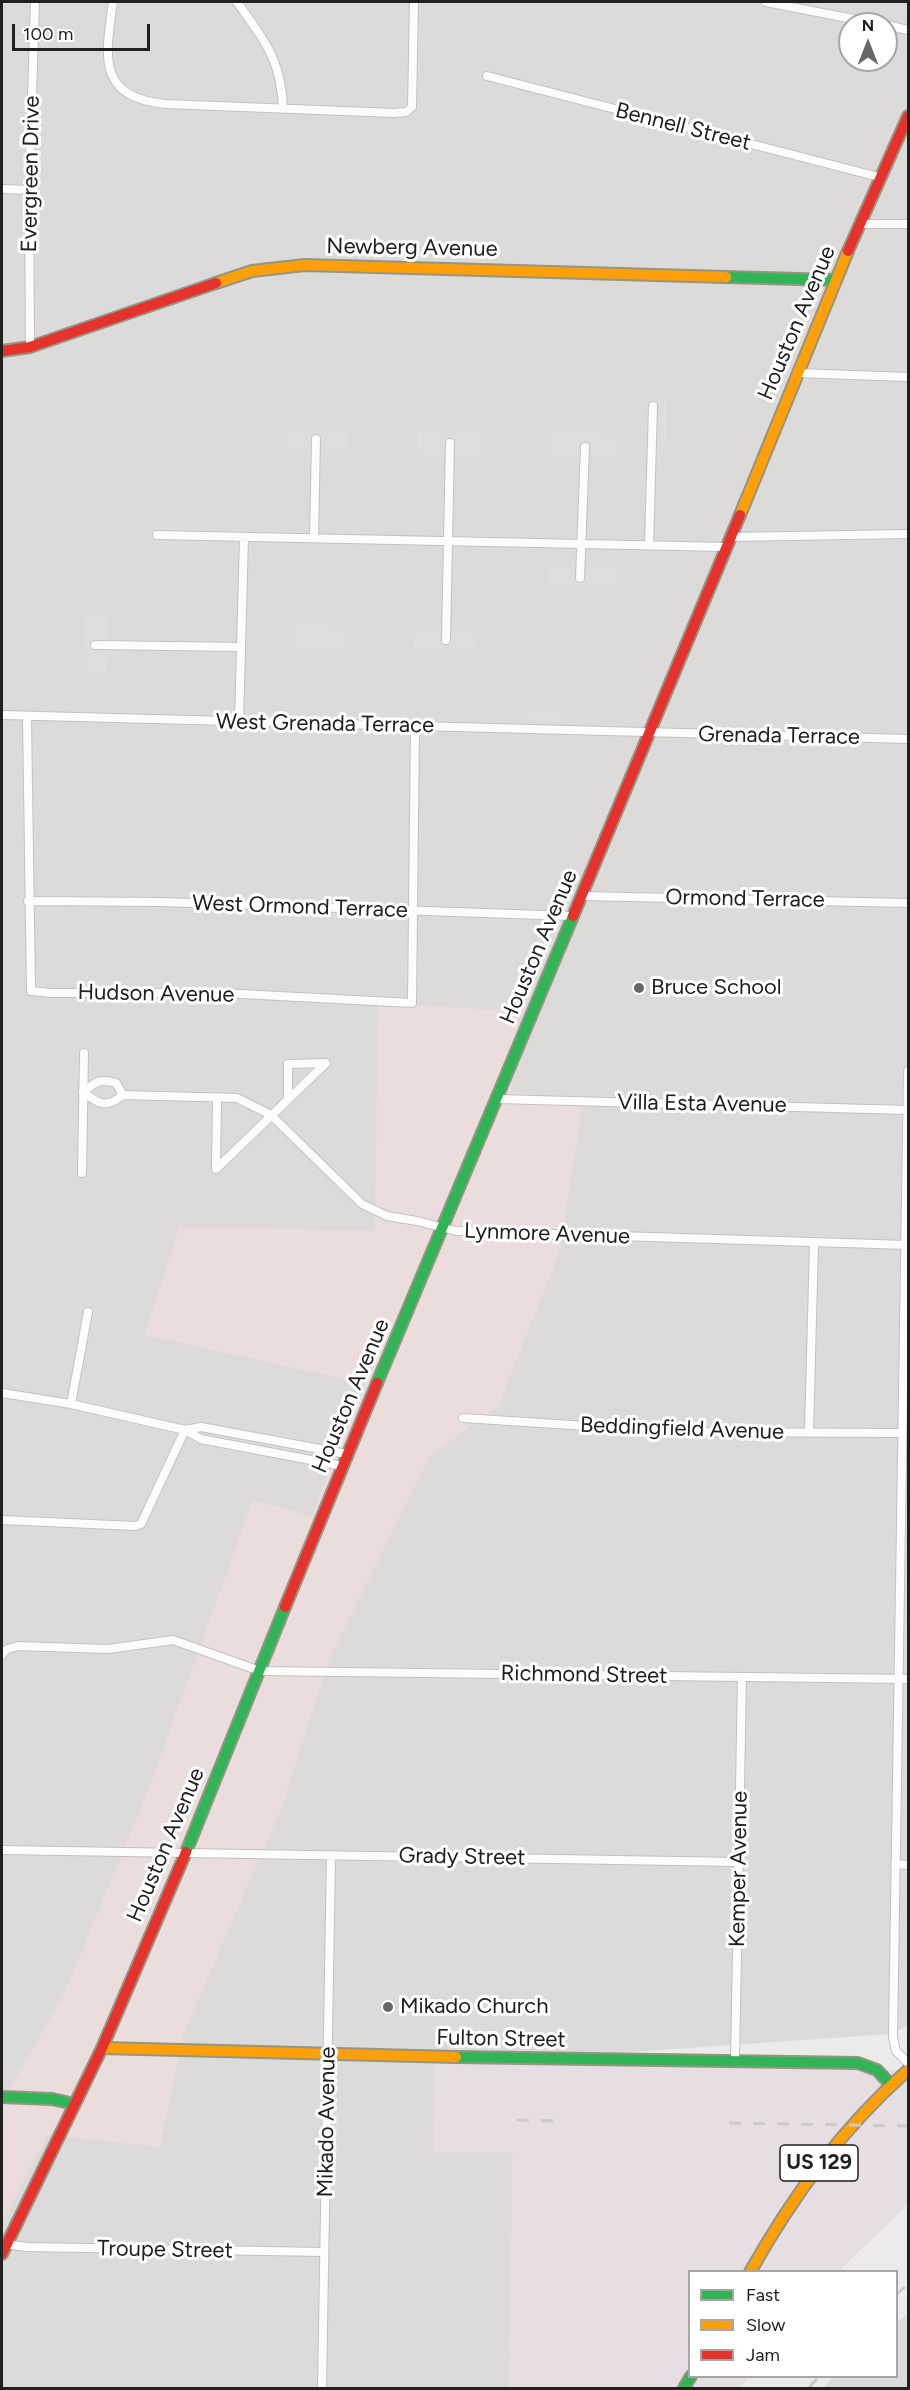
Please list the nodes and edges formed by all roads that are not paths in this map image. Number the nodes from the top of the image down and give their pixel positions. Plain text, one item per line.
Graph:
1 (35, 2) edge
2 (113, 2) edge
3 (237, 2) edge
4 (414, 2) edge
5 (766, 2) edge
6 (838, 16) edge
7 (487, 76) dead end
8 (283, 108) junction
9 (909, 116) edge
10 (879, 177) junction
11 (2, 189) edge
12 (29, 190) junction
13 (861, 224) junction
14 (909, 224) edge
15 (836, 280) junction
16 (30, 347) junction
17 (2, 351) edge
18 (797, 373) junction
19 (909, 377) edge
20 (653, 406) dead end
21 (316, 439) dead end
22 (450, 443) dead end
23 (585, 447) dead end
24 (909, 534) edge
25 (157, 535) dead end
26 (244, 537) junction
27 (314, 538) junction
28 (448, 541) junction
29 (728, 542) junction
30 (581, 544) junction
31 (649, 545) junction
32 (580, 578) dead end
33 (446, 640) dead end
34 (95, 645) dead end
35 (241, 647) junction
36 (2, 715) edge
37 (27, 717) junction
38 (239, 722) junction
39 (415, 726) junction
40 (649, 732) junction
41 (909, 739) edge
42 (582, 896) junction
43 (28, 901) junction
44 (909, 903) edge
45 (413, 910) junction
46 (573, 916) junction
47 (84, 1053) dead end
48 (909, 1071) edge
49 (83, 1092) junction
50 (123, 1095) junction
51 (217, 1098) junction
52 (496, 1099) junction
53 (288, 1100) junction
54 (908, 1110) edge
55 (271, 1115) junction
56 (82, 1173) dead end
57 (442, 1227) junction
58 (814, 1243) junction
59 (907, 1245) edge
60 (88, 1312) dead end
61 (2, 1393) edge
62 (71, 1404) junction
63 (463, 1418) dead end
64 (185, 1430) junction
65 (809, 1432) junction
66 (901, 1433) junction
67 (347, 1454) junction
68 (342, 1466) junction
69 (905, 1466) edge
70 (2, 1520) edge
71 (2, 1655) edge
72 (260, 1671) junction
73 (742, 1677) junction
74 (898, 1679) junction
75 (909, 1679) edge
76 (2, 1850) edge
77 (186, 1852) junction
78 (331, 1855) junction
79 (739, 1862) junction
80 (895, 1864) junction
81 (909, 1865) edge
82 (102, 2048) junction
83 (328, 2055) junction
84 (735, 2062) junction
85 (909, 2063) edge
86 (909, 2070) edge
87 (891, 2085) junction
88 (2, 2097) edge
89 (74, 2104) junction
90 (4, 2249) edge
91 (324, 2252) junction
92 (751, 2270) edge
93 (322, 2388) edge

1 - 12 street, Evergreen Drive
2 - 8 street
3 - 8 street
4 - 8 street
5 - 6 street
7 - 10 street, Bennell Street
9 - 10 street, Houston Avenue
10 - 13 street, Houston Avenue
11 - 12 street
12 - 16 street, Evergreen Drive
13 - 14 street
13 - 15 street, Houston Avenue
15 - 16 street, Newberg Avenue
15 - 18 street, Houston Avenue
16 - 17 street, Newberg Avenue
18 - 19 street
18 - 29 street, Houston Avenue
20 - 31 street
21 - 27 street
22 - 28 street
23 - 30 street
24 - 29 street
25 - 26 street
26 - 27 street
26 - 35 street
27 - 28 street
28 - 30 street
28 - 33 street
29 - 31 street
29 - 40 street, Houston Avenue
30 - 31 street
30 - 32 street
34 - 35 street
35 - 38 street
36 - 37 street, West Grenada Terrace
37 - 38 street, West Grenada Terrace
37 - 43 street
38 - 39 street, West Grenada Terrace
39 - 40 street, West Grenada Terrace
39 - 45 street
40 - 41 street, Grenada Terrace
40 - 42 street, Houston Avenue
42 - 44 street, Ormond Terrace
42 - 46 street, Houston Avenue
43 - 45 street, West Ormond Terrace
43 - 45 street, Hudson Avenue
45 - 46 street, West Ormond Terrace
46 - 52 street, Houston Avenue
47 - 49 street
48 - 54 street
49 - 50 street, Lynmore Avenue
49 - 50 street
49 - 56 street
50 - 51 street, Lynmore Avenue
51 - 55 street, Lynmore Avenue
51 - 55 street
52 - 54 street, Villa Esta Avenue
52 - 57 street, Houston Avenue
53 - 53 street
53 - 55 street
54 - 59 street
55 - 57 street, Lynmore Avenue
57 - 58 street, Lynmore Avenue
57 - 67 street, Houston Avenue
58 - 59 street, Lynmore Avenue
58 - 65 street
59 - 66 street
60 - 62 street
61 - 62 street
62 - 64 street
63 - 65 street, Beddingfield Avenue
64 - 67 street
64 - 68 street
64 - 70 street
65 - 66 street, Beddingfield Avenue
66 - 69 street
67 - 68 street, Houston Avenue
68 - 72 street, Houston Avenue
69 - 74 street
71 - 72 street, Richmond Street
72 - 73 street, Richmond Street
72 - 77 street, Houston Avenue
73 - 74 street, Richmond Street
73 - 79 street, Kemper Avenue
74 - 75 street, Richmond Street
74 - 80 street
76 - 77 street, Grady Street
77 - 78 street, Grady Street
77 - 82 street, Houston Avenue
78 - 79 street, Grady Street
78 - 83 street, Mikado Avenue
79 - 84 street, Kemper Avenue
80 - 81 street
80 - 85 street
82 - 83 street, Fulton Street
82 - 89 street, Houston Avenue
83 - 84 street, Fulton Street
83 - 91 street, Mikado Avenue
84 - 87 street, Fulton Street
86 - 87 street, US 129
87 - 92 street, US 129
88 - 89 street
89 - 90 street, Houston Avenue
90 - 91 street, Troupe Street
91 - 93 street, Mikado Avenue

